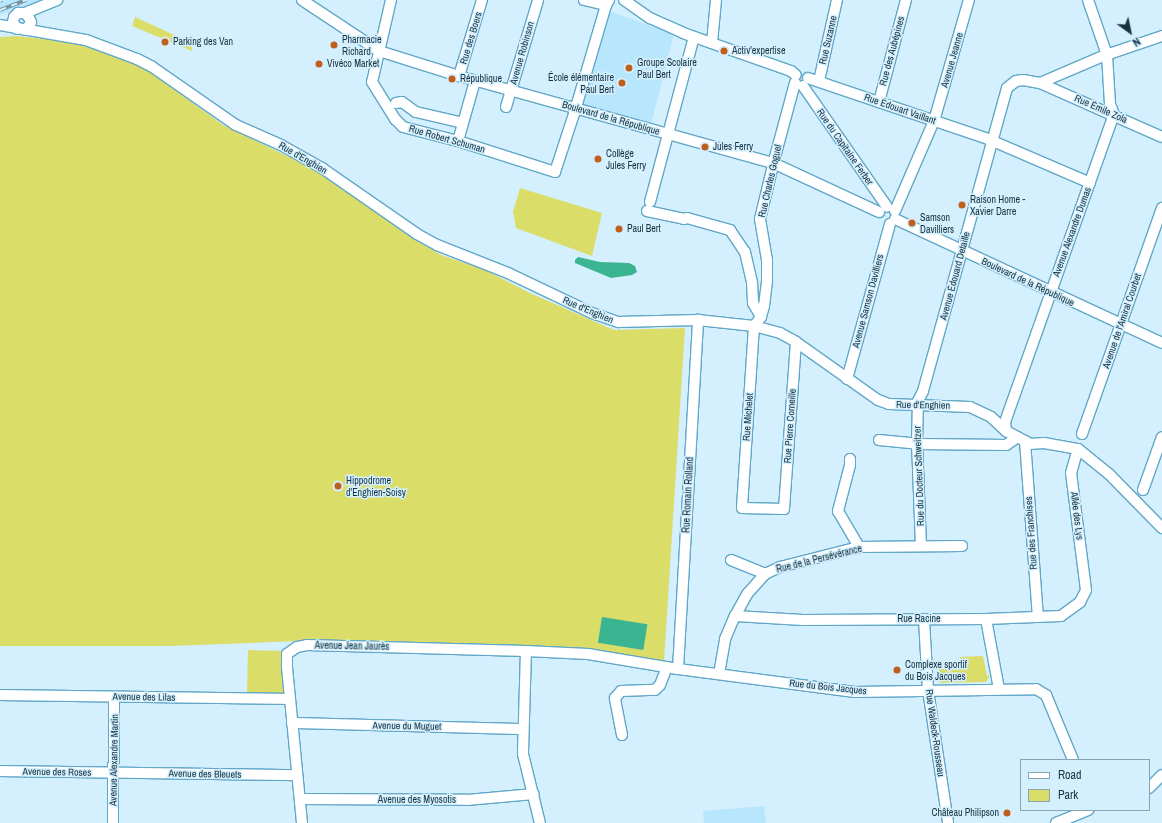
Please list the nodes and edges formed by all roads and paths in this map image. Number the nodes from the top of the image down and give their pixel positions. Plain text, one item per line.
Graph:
1 (57, 0) edge
2 (302, 0) edge
3 (391, 0) edge
4 (482, 0) edge
5 (538, 0) edge
6 (584, 0) edge
7 (624, 0) edge
8 (716, 0) edge
9 (837, 0) edge
10 (906, 0) edge
11 (969, 0) edge
12 (1088, 0) edge
13 (608, 2) edge
14 (0, 21) edge
15 (25, 23) junction
16 (0, 25) edge
17 (1162, 36) edge
18 (694, 37) junction
19 (712, 43) junction
20 (379, 51) junction
21 (1107, 55) junction
22 (459, 76) junction
23 (801, 80) junction
24 (819, 80) junction
25 (475, 81) junction
26 (1040, 83) junction
27 (512, 90) junction
28 (879, 102) junction
29 (396, 103) dead end
30 (506, 107) dead end
31 (576, 108) junction
32 (1114, 115) junction
33 (934, 121) junction
34 (463, 123) junction
35 (668, 134) junction
36 (1162, 137) edge
37 (992, 140) junction
38 (458, 141) junction
39 (773, 163) junction
40 (1090, 183) junction
41 (1162, 208) edge
42 (889, 215) junction
43 (962, 251) junction
44 (1051, 292) junction
45 (761, 317) junction
46 (698, 320) junction
47 (1121, 324) junction
48 (754, 326) junction
49 (796, 342) junction
50 (1162, 343) edge
51 (847, 378) junction
52 (917, 405) junction
53 (1007, 416) junction
54 (991, 417) junction
55 (1006, 431) junction
56 (1082, 434) dead end
57 (1162, 437) edge
58 (879, 440) dead end
59 (917, 442) junction
60 (1020, 442) junction
61 (1078, 449) junction
62 (850, 459) dead end
63 (1143, 490) dead end
64 (784, 509) joint
65 (1162, 528) edge
66 (921, 546) junction
67 (962, 546) dead end
68 (859, 547) junction
69 (731, 560) dead end
70 (764, 574) junction
71 (1086, 585) joint
72 (735, 616) junction
73 (1038, 617) junction
74 (924, 619) junction
75 (986, 619) junction
76 (526, 650) junction
77 (588, 654) joint
78 (667, 667) junction
79 (678, 669) junction
80 (719, 674) junction
81 (999, 689) junction
82 (928, 690) junction
83 (0, 695) edge
84 (114, 697) junction
85 (288, 699) junction
86 (292, 723) junction
87 (523, 729) junction
88 (622, 735) dead end
89 (1073, 759) edge
90 (0, 771) edge
91 (113, 773) junction
92 (296, 775) junction
93 (1162, 775) edge
94 (1150, 787) edge
95 (534, 794) junction
96 (300, 799) junction
97 (1087, 811) edge
98 (113, 823) edge
99 (302, 823) edge
100 (540, 823) edge
101 (948, 823) edge
102 (1056, 823) edge

1 - 15 street
2 - 20 street, Boulevard de la République
3 - 20 street, Rue Robert Schuman
4 - 22 street, Rue des Boers
5 - 27 street, Avenue Robinson
6 - 13 street
7 - 18 street
8 - 19 street
9 - 24 street, Rue Suzanne
10 - 28 street, Rue des Aubépines
11 - 33 street, Avenue Jeanne
12 - 21 street
13 - 31 street
14 - 15 street
15 - 16 street, Rue d'Enghien
15 - 46 street, Rue d'Enghien
17 - 21 street
18 - 19 street
18 - 35 street
19 - 23 street
20 - 22 street, Boulevard de la République
20 - 38 street, Rue Robert Schuman
21 - 26 street
21 - 32 street
22 - 25 street, Boulevard de la République
23 - 24 street, Rue Édouart Vaillant
23 - 39 street, Rue Charles Goguel
23 - 42 street, Rue du Capitaine Ferber
24 - 28 street, Rue Édouart Vaillant
25 - 27 street, Boulevard de la République
25 - 34 street
26 - 32 street, Rue Émile Zola
26 - 37 street, Avenue Édouard Detaille
27 - 30 street, Avenue Robinson
27 - 31 street, Boulevard de la République
28 - 33 street, Rue Édouart Vaillant
29 - 34 street
31 - 35 street, Boulevard de la République
31 - 38 street, Rue Robert Schuman
32 - 36 street, Rue Émile Zola
32 - 40 street, Avenue Alexandre Dumas
33 - 37 street, Rue Édouart Vaillant
33 - 42 street, Avenue Samson Davilliers
34 - 38 street
35 - 39 street, Boulevard de la République
35 - 45 street
37 - 40 street, Rue Édouart Vaillant
37 - 43 street, Avenue Édouard Detaille
39 - 42 street, Boulevard de la République
39 - 45 street, Rue Charles Goguel
40 - 44 street, Avenue Alexandre Dumas
41 - 47 street, Avenue de l'Amiral Courbet
42 - 43 street, Boulevard de la République
42 - 51 street, Avenue Samson Davilliers
43 - 44 street, Boulevard de la République
43 - 52 street, Avenue Édouard Detaille
44 - 47 street, Boulevard de la République
44 - 53 street, Avenue Alexandre Dumas
45 - 48 street, Rue Charles Goguel
46 - 48 street, Rue d'Enghien
46 - 79 street, Rue Romain Rolland
47 - 50 street, Boulevard de la République
47 - 56 street, Avenue de l'Amiral Courbet
48 - 49 street, Rue d'Enghien
48 - 64 street, Rue Michelet
49 - 51 street, Rue d'Enghien
49 - 64 street, Rue Pierre Corneille
51 - 52 street, Rue d'Enghien
52 - 54 street, Rue d'Enghien
52 - 59 street, Rue du Docteur Schweitzer
53 - 54 street
53 - 55 street, Avenue Alexandre Dumas
54 - 55 street, Rue d'Enghien
55 - 60 street, Rue d'Enghien
57 - 63 street
58 - 59 street
59 - 60 street
59 - 66 street, Rue du Docteur Schweitzer
60 - 61 street, Rue d'Enghien
60 - 73 street, Rue des Franchises
61 - 65 street, Rue d'Enghien
61 - 71 street, Allée des Lys
62 - 68 street
66 - 67 street, Rue de la Persévérance
66 - 68 street, Rue de la Persévérance
68 - 70 street, Rue de la Persévérance
69 - 70 street
70 - 72 street, Rue de la Persévérance
71 - 73 street, Rue Racine
72 - 74 street, Rue Racine
72 - 80 street, Rue de la Persévérance
73 - 75 street, Rue Racine
74 - 75 street, Rue Racine
74 - 82 street, Rue Waldeck-Rousseau
75 - 81 street
76 - 77 street, Avenue Jean Jaurès
76 - 85 street, Avenue Jean Jaurès
76 - 87 street
77 - 78 street, Rue du Bois Jacques
78 - 79 street, Rue du Bois Jacques
78 - 88 street
79 - 80 street, Rue du Bois Jacques
80 - 82 street, Rue du Bois Jacques
81 - 82 street, Rue du Bois Jacques
81 - 89 street, Rue du Bois Jacques
82 - 101 street, Rue Waldeck-Rousseau
83 - 84 street, Avenue des Lilas
84 - 85 street, Avenue des Lilas
84 - 91 street, Avenue Alexandre Martin
85 - 86 street, Avenue Jean Jaurès
86 - 87 street, Avenue du Muguet
86 - 92 street, Avenue Jean Jaurès
87 - 95 street
90 - 91 street, Avenue des Roses
91 - 92 street, Avenue des Bleuets
91 - 98 street, Avenue Alexandre Martin
92 - 96 street, Avenue Jean Jaurès
93 - 94 street
95 - 96 street, Avenue des Myosotis
95 - 100 street
96 - 99 street, Avenue Jean Jaurès
97 - 102 street

